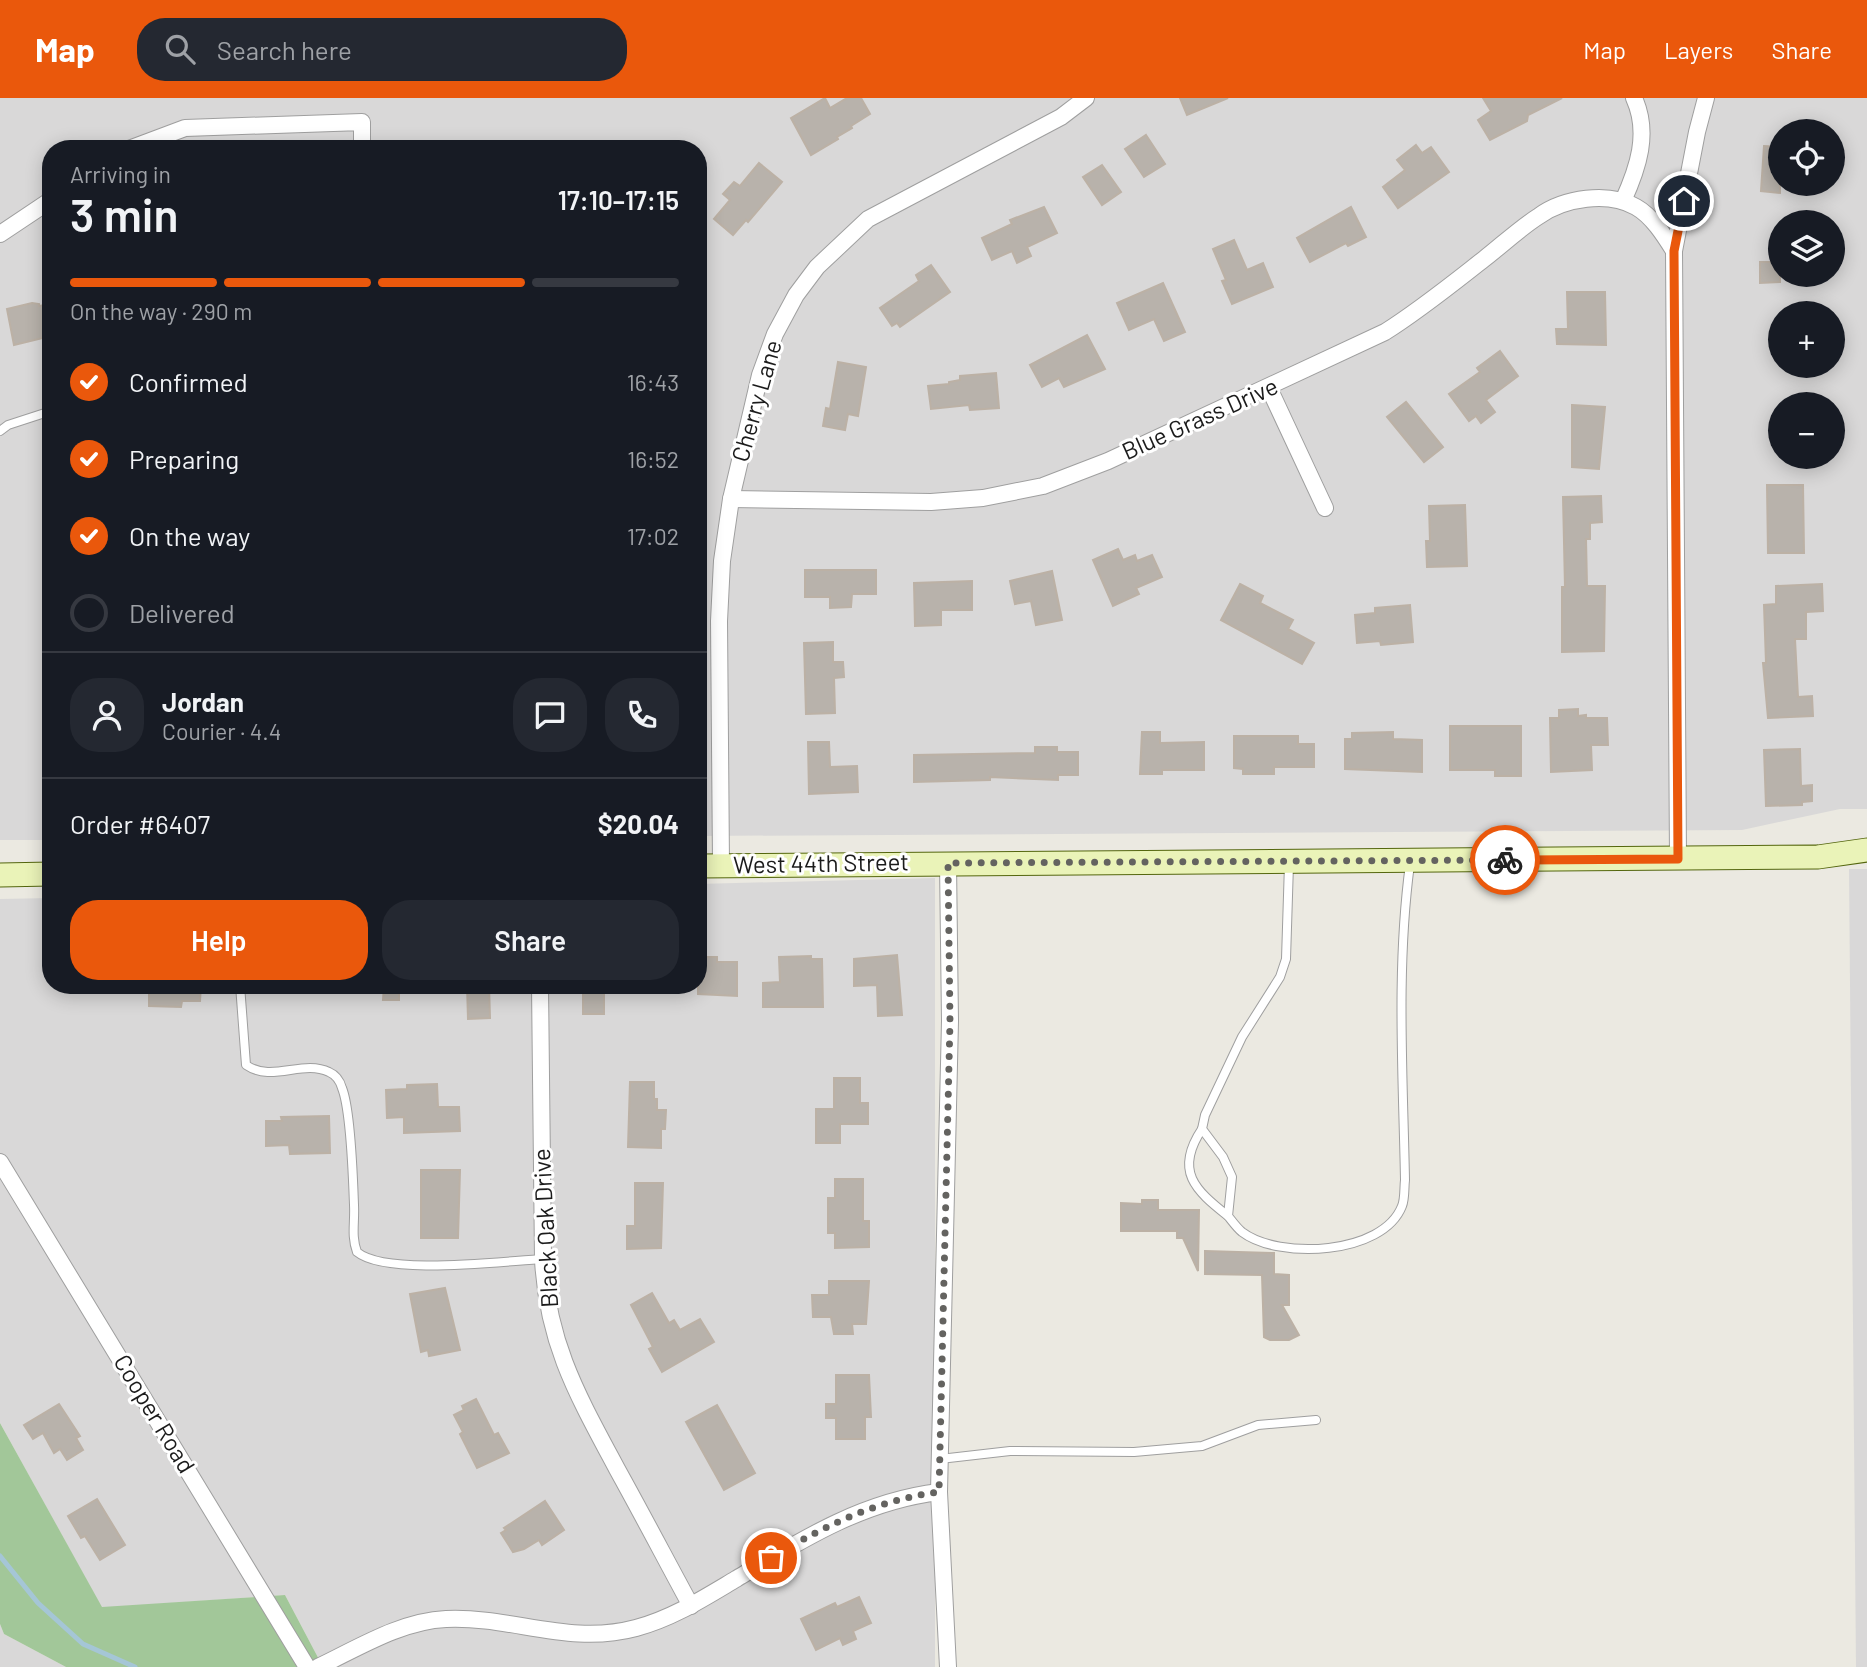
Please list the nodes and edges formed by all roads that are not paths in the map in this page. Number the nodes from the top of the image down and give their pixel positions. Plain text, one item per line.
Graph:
1 (1086, 98) edge
2 (1634, 98) edge
3 (1706, 98) edge
4 (153, 140) edge
5 (362, 140) edge
6 (1623, 201) junction
7 (42, 206) edge
8 (0, 234) edge
9 (1674, 251) junction
10 (1269, 388) junction
11 (42, 414) edge
12 (0, 431) edge
13 (731, 499) junction
14 (1325, 508) dead end
15 (1867, 850) edge
16 (1678, 859) junction
17 (1410, 861) junction
18 (1289, 862) junction
19 (948, 863) junction
20 (722, 865) junction
21 (707, 866) edge
22 (42, 874) edge
23 (0, 875) edge
24 (241, 994) edge
25 (540, 994) edge
26 (1202, 1129) junction
27 (0, 1162) edge
28 (1228, 1216) junction
29 (543, 1259) junction
30 (1316, 1420) dead end
31 (940, 1460) junction
32 (939, 1492) junction
33 (691, 1606) junction
34 (307, 1667) edge
35 (318, 1667) edge
36 (948, 1667) edge

1 - 13 street, Cherry Lane
2 - 6 street
3 - 9 street
4 - 5 street
6 - 9 street
6 - 10 street, Blue Grass Drive
7 - 8 street
9 - 16 street
10 - 13 street, Blue Grass Drive
10 - 14 street
11 - 12 lane
13 - 20 street, Cherry Lane
15 - 16 street, West 44th Street
16 - 17 street, West 44th Street
17 - 18 street, West 44th Street
17 - 28 lane
18 - 19 street, West 44th Street
18 - 26 lane
19 - 20 street, West 44th Street
19 - 31 street
20 - 21 street, West 44th Street
22 - 23 street
24 - 29 lane
25 - 29 street, Black Oak Drive
26 - 28 lane
26 - 28 lane
27 - 34 street, Cooper Road
29 - 33 street, Black Oak Drive
30 - 31 lane
31 - 32 street
32 - 33 street
32 - 36 street
33 - 35 street

